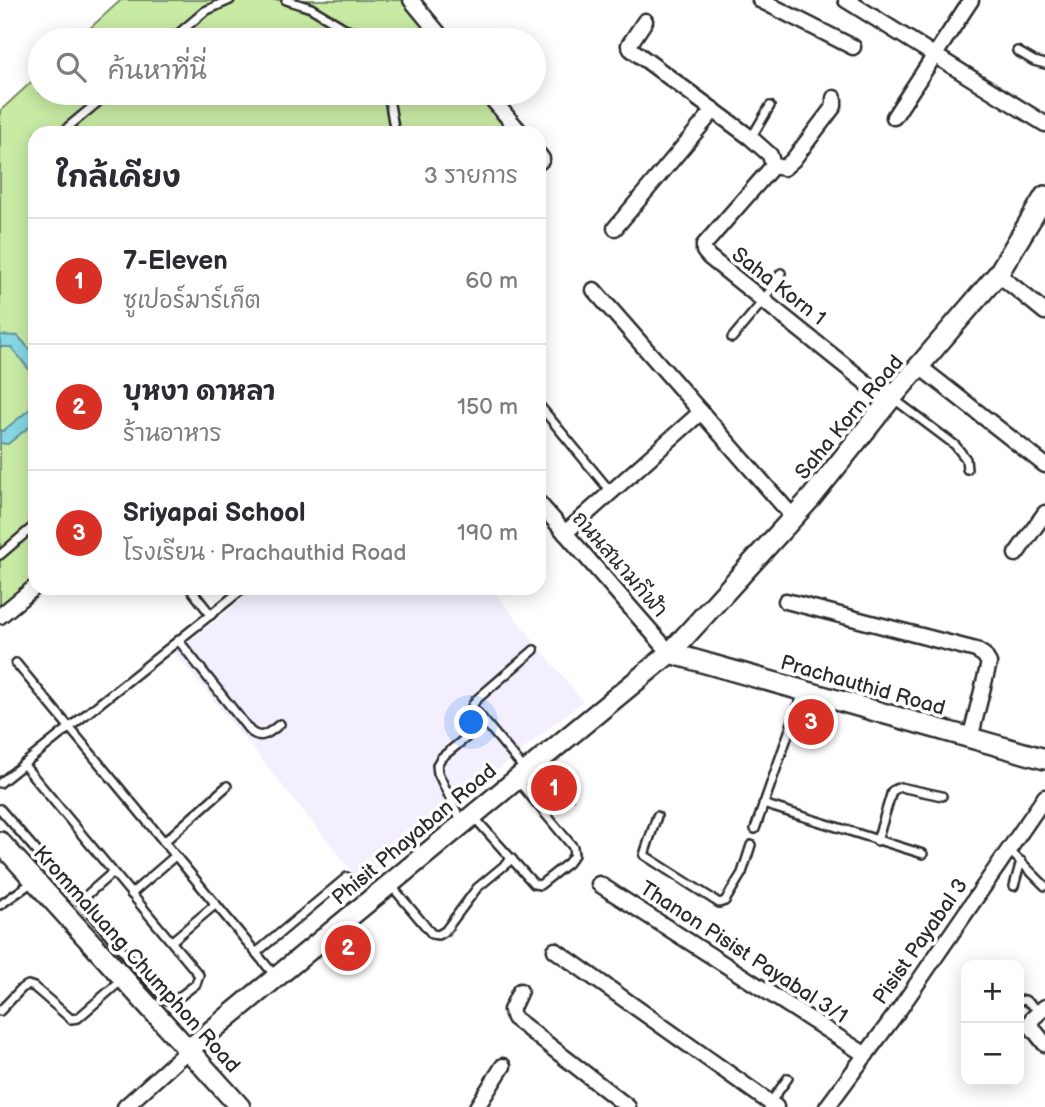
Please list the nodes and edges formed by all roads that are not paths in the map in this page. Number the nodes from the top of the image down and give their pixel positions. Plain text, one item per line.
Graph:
1 (230, 0) edge
2 (286, 0) edge
3 (411, 0) edge
4 (760, 0) edge
5 (846, 0) edge
6 (971, 0) edge
7 (645, 21) dead end
8 (185, 28) edge
9 (344, 28) edge
10 (434, 28) edge
11 (853, 47) dead end
12 (1017, 51) dead end
13 (935, 55) junction
14 (1045, 64) edge
15 (834, 98) dead end
16 (95, 105) edge
17 (390, 105) edge
18 (497, 105) edge
19 (770, 106) dead end
20 (714, 110) junction
21 (894, 117) dead end
22 (1045, 124) edge
23 (69, 126) edge
24 (394, 126) edge
25 (515, 126) edge
26 (751, 138) junction
27 (773, 166) junction
28 (1045, 196) edge
29 (615, 228) dead end
30 (781, 273) dead end
31 (998, 274) junction
32 (594, 290) dead end
33 (764, 300) junction
34 (1045, 312) edge
35 (732, 338) dead end
36 (920, 367) junction
37 (891, 400) junction
38 (701, 412) junction
39 (546, 413) edge
40 (1045, 465) edge
41 (967, 470) dead end
42 (611, 492) junction
43 (1045, 513) edge
44 (546, 516) edge
45 (794, 518) junction
46 (28, 531) edge
47 (565, 533) junction
48 (1016, 554) dead end
49 (0, 555) edge
50 (28, 593) edge
51 (195, 595) edge
52 (235, 595) edge
53 (786, 601) dead end
54 (211, 615) junction
55 (0, 616) edge
56 (178, 641) junction
57 (534, 650) dead end
58 (670, 653) junction
59 (16, 663) dead end
60 (803, 691) junction
61 (484, 723) junction
62 (280, 724) dead end
63 (70, 728) junction
64 (970, 739) junction
65 (1045, 759) edge
66 (23, 764) junction
67 (522, 775) junction
68 (0, 783) edge
69 (227, 786) dead end
70 (942, 796) dead end
71 (1045, 797) edge
72 (763, 804) junction
73 (0, 809) edge
74 (657, 816) dead end
75 (467, 820) junction
76 (755, 830) dead end
77 (877, 841) junction
78 (164, 842) junction
79 (751, 845) dead end
80 (1, 846) edge
81 (1009, 849) junction
82 (923, 854) dead end
83 (175, 856) junction
84 (512, 859) junction
85 (1021, 862) junction
86 (112, 873) junction
87 (347, 877) dead end
88 (35, 880) junction
89 (390, 884) junction
90 (600, 884) dead end
91 (1014, 886) dead end
92 (1045, 886) edge
93 (131, 894) junction
94 (79, 901) junction
95 (216, 904) junction
96 (0, 905) edge
97 (172, 941) junction
98 (555, 950) dead end
99 (256, 953) junction
100 (276, 977) junction
101 (124, 978) junction
102 (520, 991) dead end
103 (1024, 1000) edge
104 (1043, 1009) edge
105 (0, 1011) edge
106 (1045, 1044) edge
107 (188, 1050) junction
108 (866, 1055) junction
109 (503, 1066) dead end
110 (788, 1078) dead end
111 (131, 1105) edge
112 (484, 1105) edge
113 (773, 1105) edge
114 (240, 1107) edge
115 (628, 1107) edge
116 (827, 1107) edge

1 - 8 lane
2 - 9 lane
3 - 10 street
4 - 11 street
5 - 13 street
6 - 13 street
7 - 20 street
12 - 14 lane
13 - 21 street
13 - 22 street
15 - 27 street
16 - 23 lane
17 - 24 lane
18 - 25 street
19 - 26 lane
20 - 26 street
20 - 29 street
26 - 27 street
27 - 33 street, Saha Korn 1
28 - 31 street, Saha Korn Road
30 - 33 lane
31 - 34 street
31 - 36 street, Saha Korn Road
32 - 38 street
33 - 35 lane
33 - 37 street, Saha Korn 1
36 - 37 street, Saha Korn Road
36 - 40 street
37 - 41 lane
37 - 45 street, Saha Korn Road
38 - 42 street
38 - 45 street
39 - 42 lane
42 - 47 street
43 - 48 street
44 - 47 street, ถนนสนามกีฬา
45 - 58 street, Saha Korn Road
46 - 49 lane
47 - 58 street, ถนนสนามกีฬา
50 - 55 street
51 - 54 lane
52 - 54 lane
53 - 64 street
54 - 56 lane
56 - 62 lane
56 - 63 lane
57 - 61 lane
58 - 60 street, Prachauthid Road
58 - 67 street, Phisit Phayaban Road
59 - 63 lane
60 - 64 street, Prachauthid Road
60 - 72 lane
61 - 67 lane
61 - 75 lane
63 - 66 lane
63 - 78 lane
64 - 65 street, Prachauthid Road
66 - 68 lane
66 - 86 lane
67 - 75 street, Phisit Phayaban Road
67 - 84 lane
69 - 78 lane
70 - 77 lane
71 - 81 street, Pisist Payabal 3
72 - 76 lane
72 - 77 lane
73 - 94 lane
74 - 79 lane
75 - 84 lane
75 - 89 street, Phisit Phayaban Road
77 - 82 lane
78 - 83 lane
80 - 88 street, Krommaluang Chumphon Road
81 - 85 lane
81 - 108 street, Pisist Payabal 3
83 - 93 lane
83 - 95 lane
84 - 89 lane
85 - 91 lane
85 - 92 lane
86 - 93 lane
86 - 94 lane
87 - 99 lane
88 - 96 lane
88 - 101 street, Krommaluang Chumphon Road
89 - 100 street, Phisit Phayaban Road
90 - 108 street, Thanon Pisist Payabal 3/1
93 - 97 lane
94 - 97 lane
95 - 97 lane
95 - 99 lane
98 - 113 street
99 - 100 lane
100 - 107 street, Phisit Phayaban Road
101 - 105 lane
101 - 107 street, Krommaluang Chumphon Road
102 - 115 street
103 - 104 lane
104 - 106 street
107 - 111 street
107 - 114 street, Krommaluang Chumphon Road
108 - 116 street, Pisist Payabal 3
109 - 112 street
110 - 113 lane

